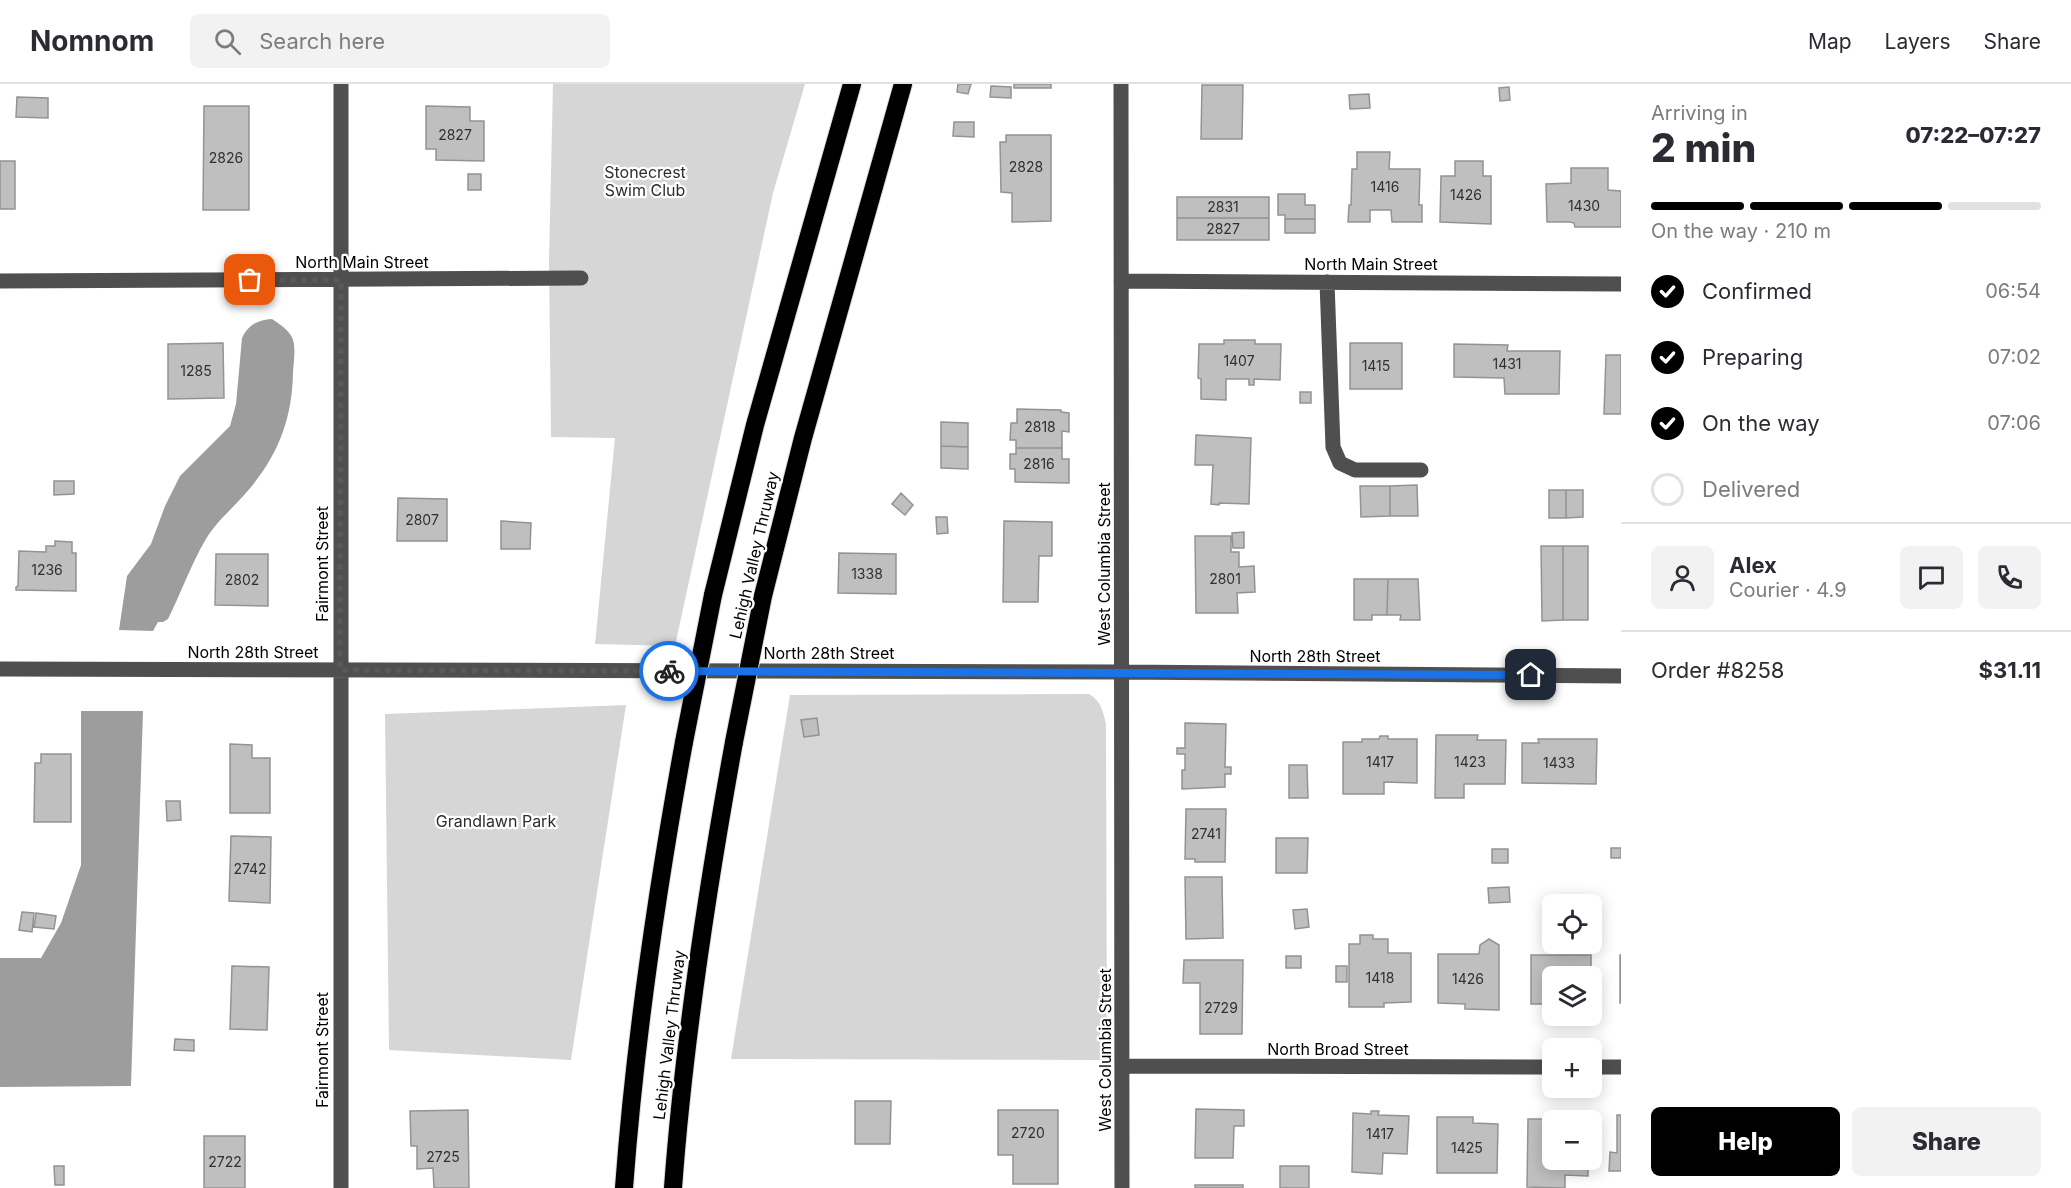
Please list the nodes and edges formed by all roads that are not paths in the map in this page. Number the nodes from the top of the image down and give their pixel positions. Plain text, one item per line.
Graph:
1 (341, 84) edge
2 (852, 84) edge
3 (903, 84) edge
4 (1121, 84) edge
5 (581, 278) dead end
6 (341, 280) junction
7 (0, 281) edge
8 (1121, 281) junction
9 (1327, 282) junction
10 (1621, 284) edge
11 (1421, 470) dead end
12 (0, 669) edge
13 (340, 670) junction
14 (1122, 672) junction
15 (1621, 676) edge
16 (1123, 1066) junction
17 (1542, 1067) edge
18 (1602, 1067) edge
19 (1621, 1067) edge
20 (341, 1188) edge
21 (624, 1188) edge
22 (673, 1188) edge
23 (1122, 1188) edge

1 - 6 street, Fairmont Street
2 - 21 highway, Lehigh Valley Thruway, bridge
3 - 22 highway, Lehigh Valley Thruway, bridge
4 - 8 street, West Columbia Street
5 - 6 street, North Main Street
6 - 7 street, North Main Street
6 - 13 street, Fairmont Street
8 - 9 street, North Main Street
8 - 14 street, West Columbia Street
9 - 10 street, North Main Street
9 - 11 street
12 - 13 street, North 28th Street
13 - 14 street, North 28th Street
13 - 20 street, Fairmont Street
14 - 15 street, North 28th Street
14 - 16 street, West Columbia Street
16 - 17 street, North Broad Street
16 - 23 street, West Columbia Street
18 - 19 street

